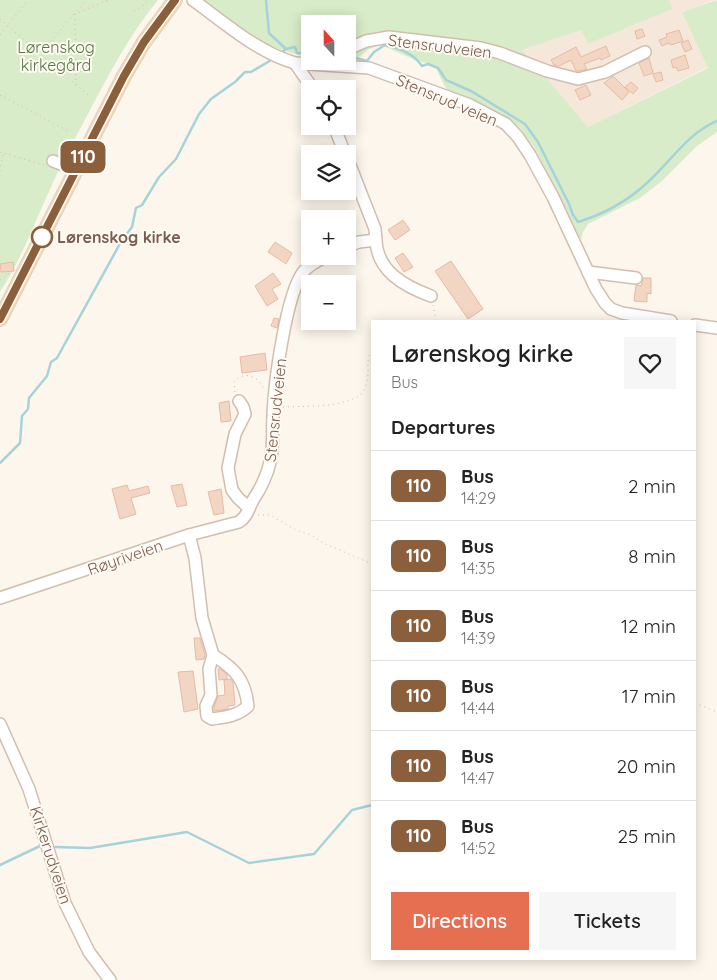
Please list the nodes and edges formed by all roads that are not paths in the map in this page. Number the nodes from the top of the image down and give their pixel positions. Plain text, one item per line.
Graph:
1 (175, 0) edge
2 (193, 0) edge
3 (356, 45) edge
4 (645, 52) dead end
5 (295, 63) junction
6 (301, 63) edge
7 (356, 67) edge
8 (307, 80) edge
9 (52, 164) road end
10 (74, 173) junction
11 (356, 180) edge
12 (376, 240) junction
13 (356, 243) edge
14 (313, 265) edge
15 (588, 272) junction
16 (636, 278) dead end
17 (431, 296) road end
18 (0, 317) edge
19 (664, 320) edge
20 (696, 325) edge
21 (717, 328) edge
22 (239, 400) road end
23 (247, 513) junction
24 (189, 535) junction
25 (0, 598) edge
26 (214, 655) junction
27 (0, 724) edge
28 (110, 980) edge

1 - 10 main road
2 - 5 street, Stensrud veien
3 - 4 street, Stensrudveien
5 - 6 street, Stensrud veien
5 - 8 street
7 - 15 street, Stensrud veien
9 - 10 street
10 - 18 main road
11 - 12 street
12 - 13 street
12 - 17 street
14 - 23 street, Stensrudveien
15 - 16 street
15 - 19 street, Stensrud veien
20 - 21 street
22 - 23 street
23 - 24 street, Røyriveien
24 - 25 street, Røyriveien
24 - 26 street
26 - 26 street
27 - 28 street, Kirkerudveien

